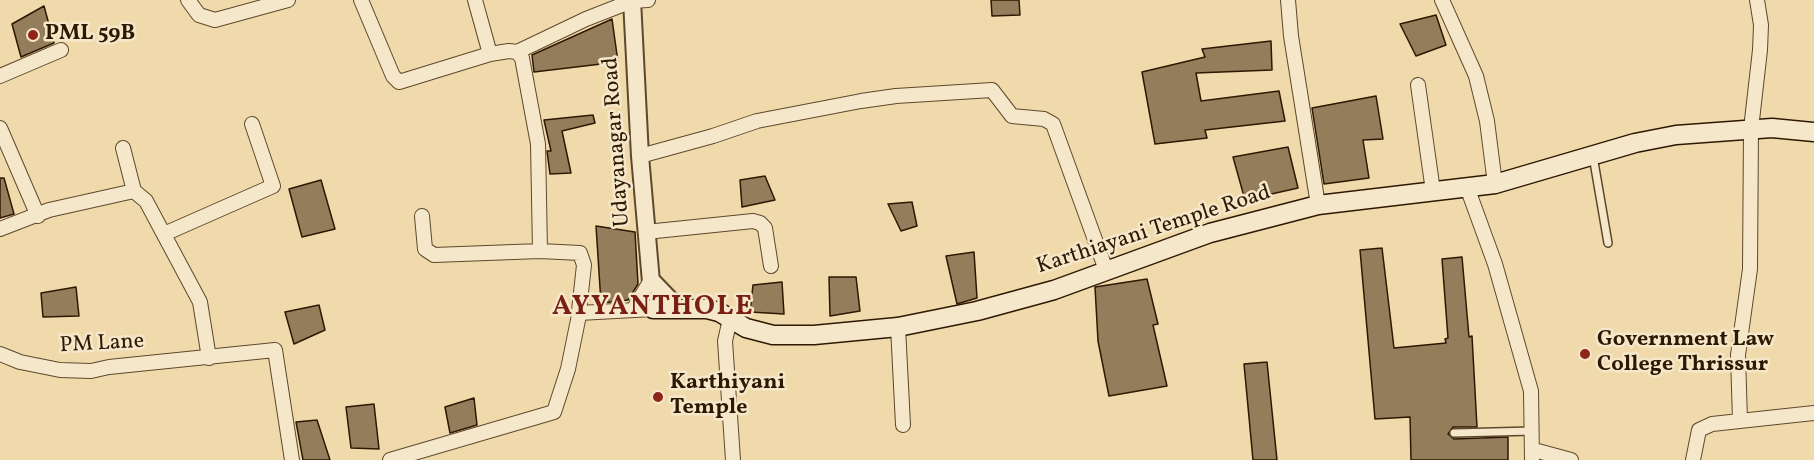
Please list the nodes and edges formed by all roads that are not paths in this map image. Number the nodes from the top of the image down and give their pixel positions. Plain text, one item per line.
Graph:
1 (188, 0) edge
2 (288, 0) edge
3 (361, 0) edge
4 (475, 0) edge
5 (637, 0) edge
6 (1288, 0) edge
7 (1442, 0) edge
8 (1756, 0) edge
9 (61, 50) dead end
10 (517, 52) junction
11 (490, 54) junction
12 (0, 76) edge
13 (1418, 85) dead end
14 (252, 124) dead end
15 (0, 128) edge
16 (1751, 129) junction
17 (1814, 132) edge
18 (123, 148) dead end
19 (640, 156) junction
20 (1593, 156) junction
21 (1495, 184) junction
22 (1467, 187) junction
23 (134, 191) junction
24 (1433, 191) junction
25 (1318, 205) junction
26 (38, 216) junction
27 (422, 216) dead end
28 (0, 229) edge
29 (646, 232) junction
30 (164, 234) junction
31 (1608, 243) dead end
32 (540, 251) junction
33 (771, 266) dead end
34 (1106, 270) junction
35 (651, 281) junction
36 (678, 308) junction
37 (653, 309) joint
38 (633, 310) junction
39 (579, 313) junction
40 (730, 319) junction
41 (898, 327) junction
42 (0, 354) edge
43 (209, 358) junction
44 (1814, 413) edge
45 (1740, 421) junction
46 (903, 425) dead end
47 (1533, 430) junction
48 (1454, 433) dead end
49 (1533, 455) edge
50 (292, 460) edge
51 (390, 460) edge
52 (734, 460) edge
53 (1571, 460) edge
54 (1693, 460) edge

1 - 2 street
3 - 11 street
4 - 11 street
5 - 10 street
5 - 19 street, Udayanagar Road
6 - 25 street
7 - 21 street
8 - 16 street
9 - 12 street
10 - 11 street
10 - 32 street
13 - 24 street
14 - 30 street
15 - 26 street
16 - 17 main road, Karthiayani Temple Road
16 - 20 main road, Karthiayani Temple Road
16 - 45 street
18 - 23 street
19 - 29 street, Udayanagar Road
19 - 34 street
20 - 21 main road, Karthiayani Temple Road
20 - 31 lane
21 - 22 main road, Karthiayani Temple Road
22 - 24 main road, Karthiayani Temple Road
22 - 47 street
23 - 26 street
23 - 30 street
24 - 25 main road, Karthiayani Temple Road
25 - 34 main road, Karthiayani Temple Road
26 - 28 street
27 - 32 street
29 - 33 street
29 - 35 street, Udayanagar Road
30 - 43 street
32 - 39 street
34 - 41 main road, Karthiayani Temple Road
35 - 36 street
35 - 38 street
36 - 37 main road, Karthiayani Temple Road
36 - 40 main road, Karthiayani Temple Road
37 - 38 street
38 - 39 street
39 - 51 street
40 - 41 main road, Karthiayani Temple Road
40 - 52 street
41 - 46 street
42 - 43 street, PM Lane
43 - 50 street, PM Lane
44 - 45 street
45 - 54 street
47 - 48 lane
47 - 49 street
49 - 53 street

